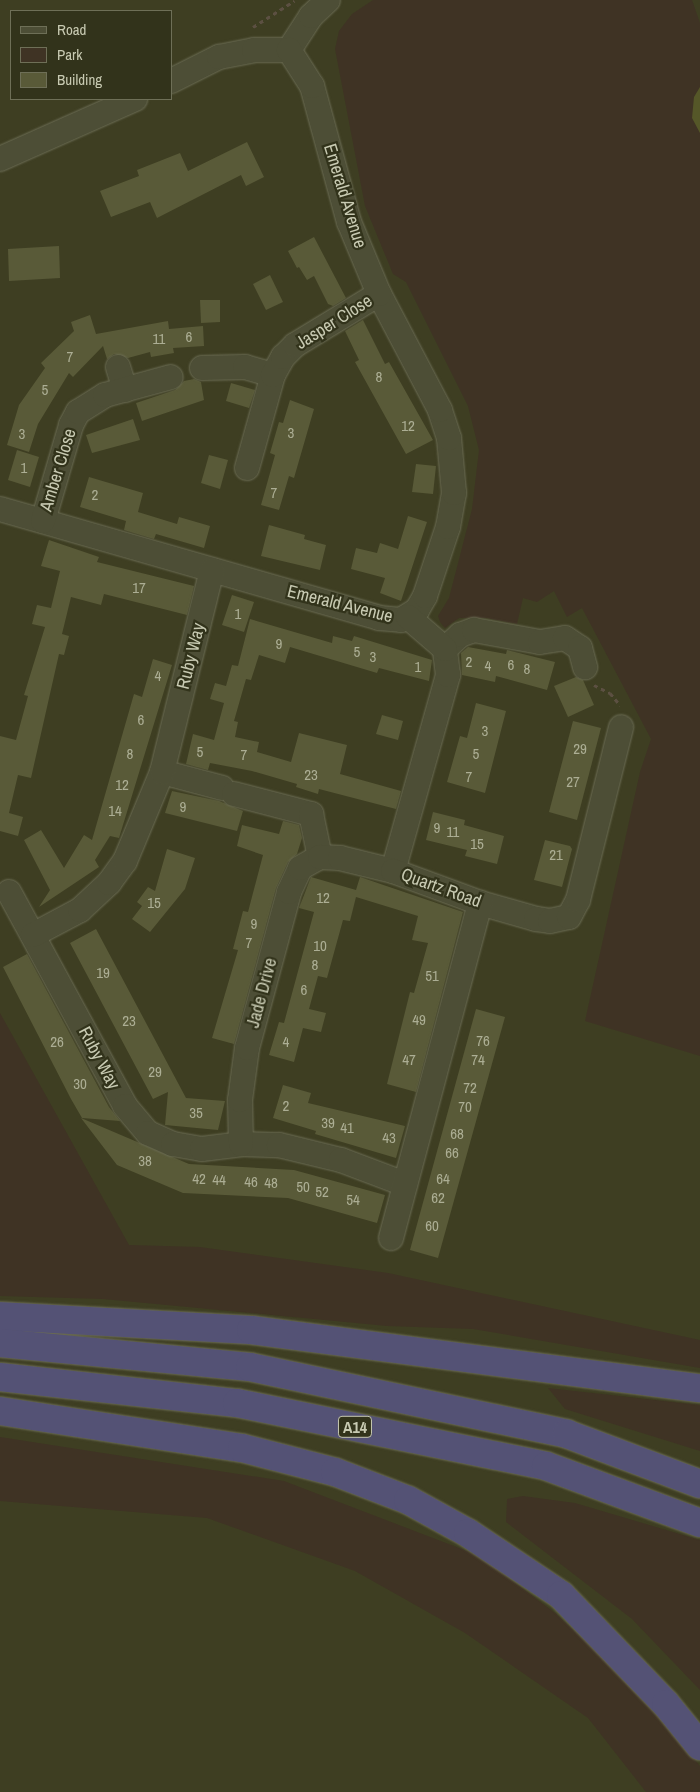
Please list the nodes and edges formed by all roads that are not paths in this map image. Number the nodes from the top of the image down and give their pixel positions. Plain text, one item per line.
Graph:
1 (328, 0) edge
2 (289, 50) junction
3 (172, 80) edge
4 (133, 100) edge
5 (0, 159) edge
6 (379, 294) junction
7 (118, 367) dead end
8 (202, 368) dead end
9 (273, 375) junction
10 (171, 377) dead end
11 (125, 390) junction
12 (247, 468) dead end
13 (0, 509) edge
14 (43, 521) junction
15 (212, 570) junction
16 (408, 617) junction
17 (445, 649) junction
18 (585, 667) road end
19 (621, 727) road end
20 (162, 772) junction
21 (320, 857) junction
22 (393, 871) junction
23 (9, 892) dead end
24 (480, 903) junction
25 (33, 935) junction
26 (241, 1144) junction
27 (406, 1184) junction
28 (391, 1238) dead end
29 (0, 1316) edge
30 (0, 1343) edge
31 (0, 1378) edge
32 (700, 1388) edge
33 (0, 1411) edge
34 (700, 1484) edge
35 (700, 1523) edge
36 (700, 1746) edge

1 - 2 street
2 - 3 street
2 - 6 street, Emerald Avenue
4 - 5 street
6 - 9 street, Jasper Close
6 - 16 street, Emerald Avenue
7 - 11 street
8 - 9 street
9 - 12 street, Jasper Close
10 - 11 street, Amber Close
11 - 14 street, Amber Close
13 - 14 street, Emerald Avenue
14 - 15 street, Emerald Avenue
15 - 16 street, Emerald Avenue
15 - 20 street, Ruby Way
16 - 17 street
17 - 18 street
17 - 22 street, Quartz Road
19 - 24 street, Quartz Road
20 - 21 street
20 - 25 street, Ruby Way
21 - 22 street
21 - 26 street, Jade Drive
22 - 24 street, Quartz Road
23 - 25 street
24 - 27 street
25 - 26 street, Ruby Way
26 - 27 street, Ruby Way
27 - 28 street
29 - 32 highway
30 - 34 highway, A14
31 - 35 highway, A14
33 - 36 highway

